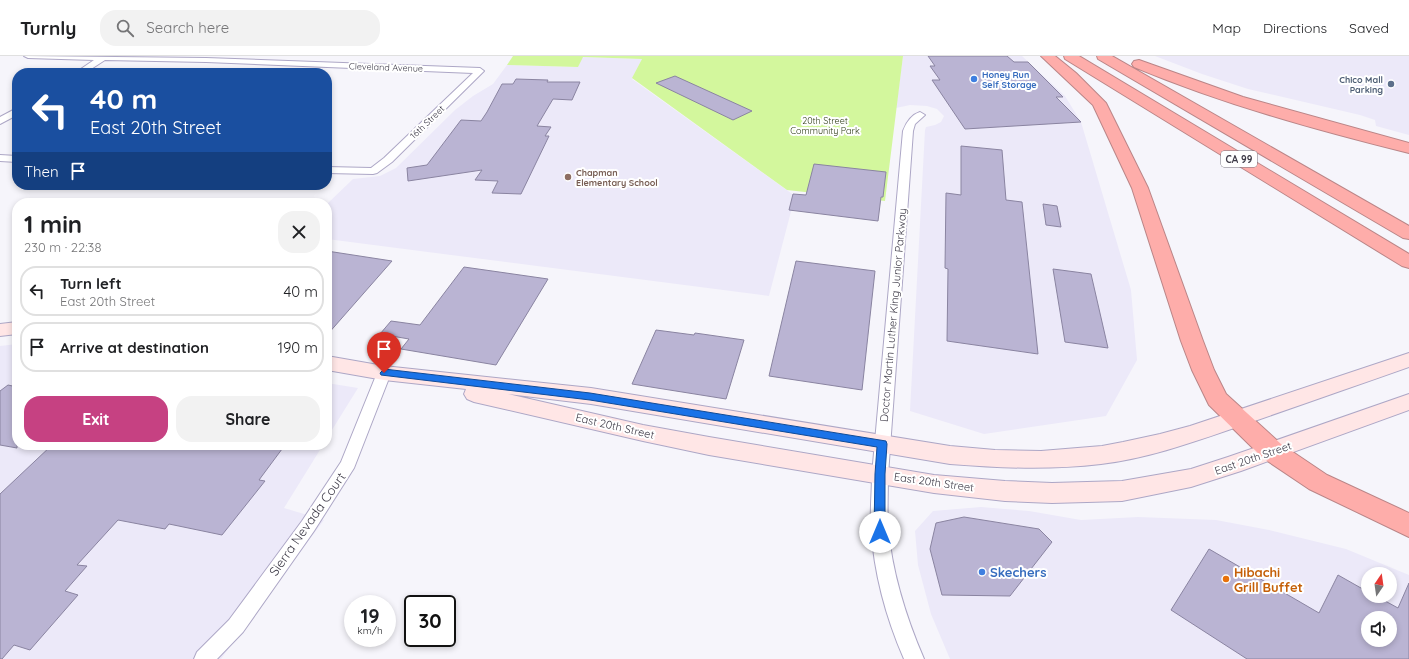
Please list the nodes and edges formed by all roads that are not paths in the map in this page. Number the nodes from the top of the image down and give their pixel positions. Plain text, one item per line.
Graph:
1 (28, 56) edge
2 (1048, 56) edge
3 (1070, 56) edge
4 (1103, 56) edge
5 (1122, 56) edge
6 (103, 58) junction
7 (209, 58) edge
8 (87, 68) edge
9 (480, 71) joint
10 (12, 114) edge
11 (920, 115) dead end
12 (0, 121) edge
13 (1409, 148) edge
14 (0, 158) edge
15 (12, 159) edge
16 (332, 170) edge
17 (1409, 234) edge
18 (1409, 262) edge
19 (12, 329) edge
20 (0, 330) edge
21 (1409, 360) edge
22 (332, 364) edge
23 (384, 373) junction
24 (1409, 402) edge
25 (1237, 418) junction
26 (882, 444) junction
27 (1272, 452) junction
28 (880, 474) junction
29 (1409, 526) edge
30 (204, 659) edge
31 (914, 659) edge

1 - 6 street, Cleveland Avenue
2 - 25 highway
3 - 18 highway, CA 99
4 - 17 highway, CA 99
5 - 13 highway
6 - 7 street, Cleveland Avenue
6 - 8 street
7 - 9 street, Cleveland Avenue
9 - 16 street, 16th Street
10 - 12 street
11 - 26 street, Doctor Martin Luther King Junior Parkway
14 - 15 street
19 - 20 street
21 - 25 street, East 20th Street
22 - 23 street, East 20th Street
23 - 26 street, East 20th Street
23 - 28 street, East 20th Street
23 - 30 street, Sierra Nevada Court
24 - 27 street, East 20th Street
25 - 26 street, East 20th Street
25 - 27 highway
26 - 28 street, Doctor Martin Luther King Junior Parkway
27 - 28 street, East 20th Street
27 - 29 highway
28 - 31 street, Doctor Martin Luther King Junior Parkway

